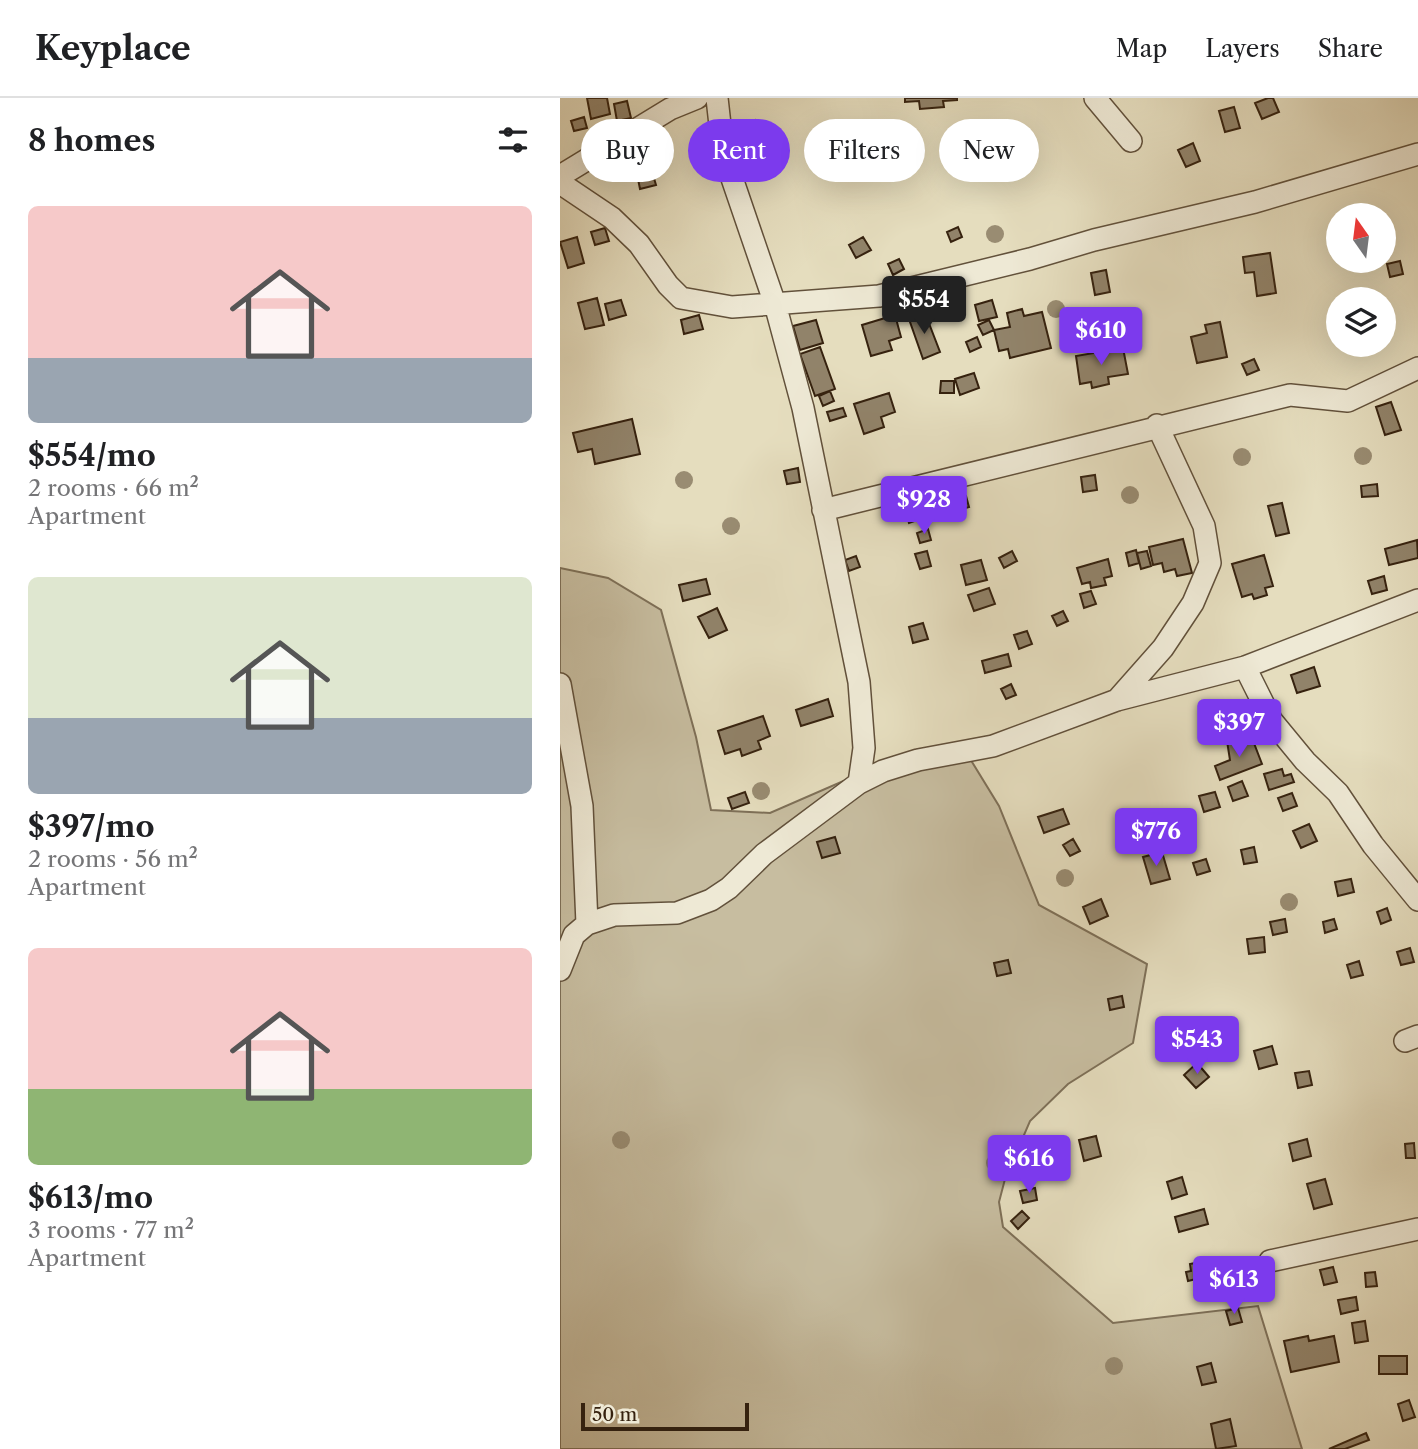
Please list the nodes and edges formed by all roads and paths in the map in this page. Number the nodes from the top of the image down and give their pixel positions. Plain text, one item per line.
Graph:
1 (697, 98) edge
2 (717, 98) edge
3 (1095, 98) edge
4 (1131, 141) dead end
5 (1418, 154) edge
6 (560, 176) edge
7 (560, 183) edge
8 (775, 304) junction
9 (1418, 368) edge
10 (1157, 425) junction
11 (823, 510) junction
12 (1418, 600) edge
13 (1245, 667) junction
14 (560, 684) edge
15 (1116, 700) junction
16 (859, 783) junction
17 (1418, 900) edge
18 (587, 924) junction
19 (560, 970) edge
20 (1418, 1229) edge
21 (1269, 1261) dead end

1 - 6 street
2 - 8 street
3 - 4 street
5 - 8 street
7 - 8 street
8 - 11 street
9 - 10 street
10 - 11 street
10 - 15 street
11 - 16 street
12 - 13 street
13 - 15 street
13 - 17 street
14 - 18 street
15 - 16 street
16 - 18 street
18 - 19 street
20 - 21 street

